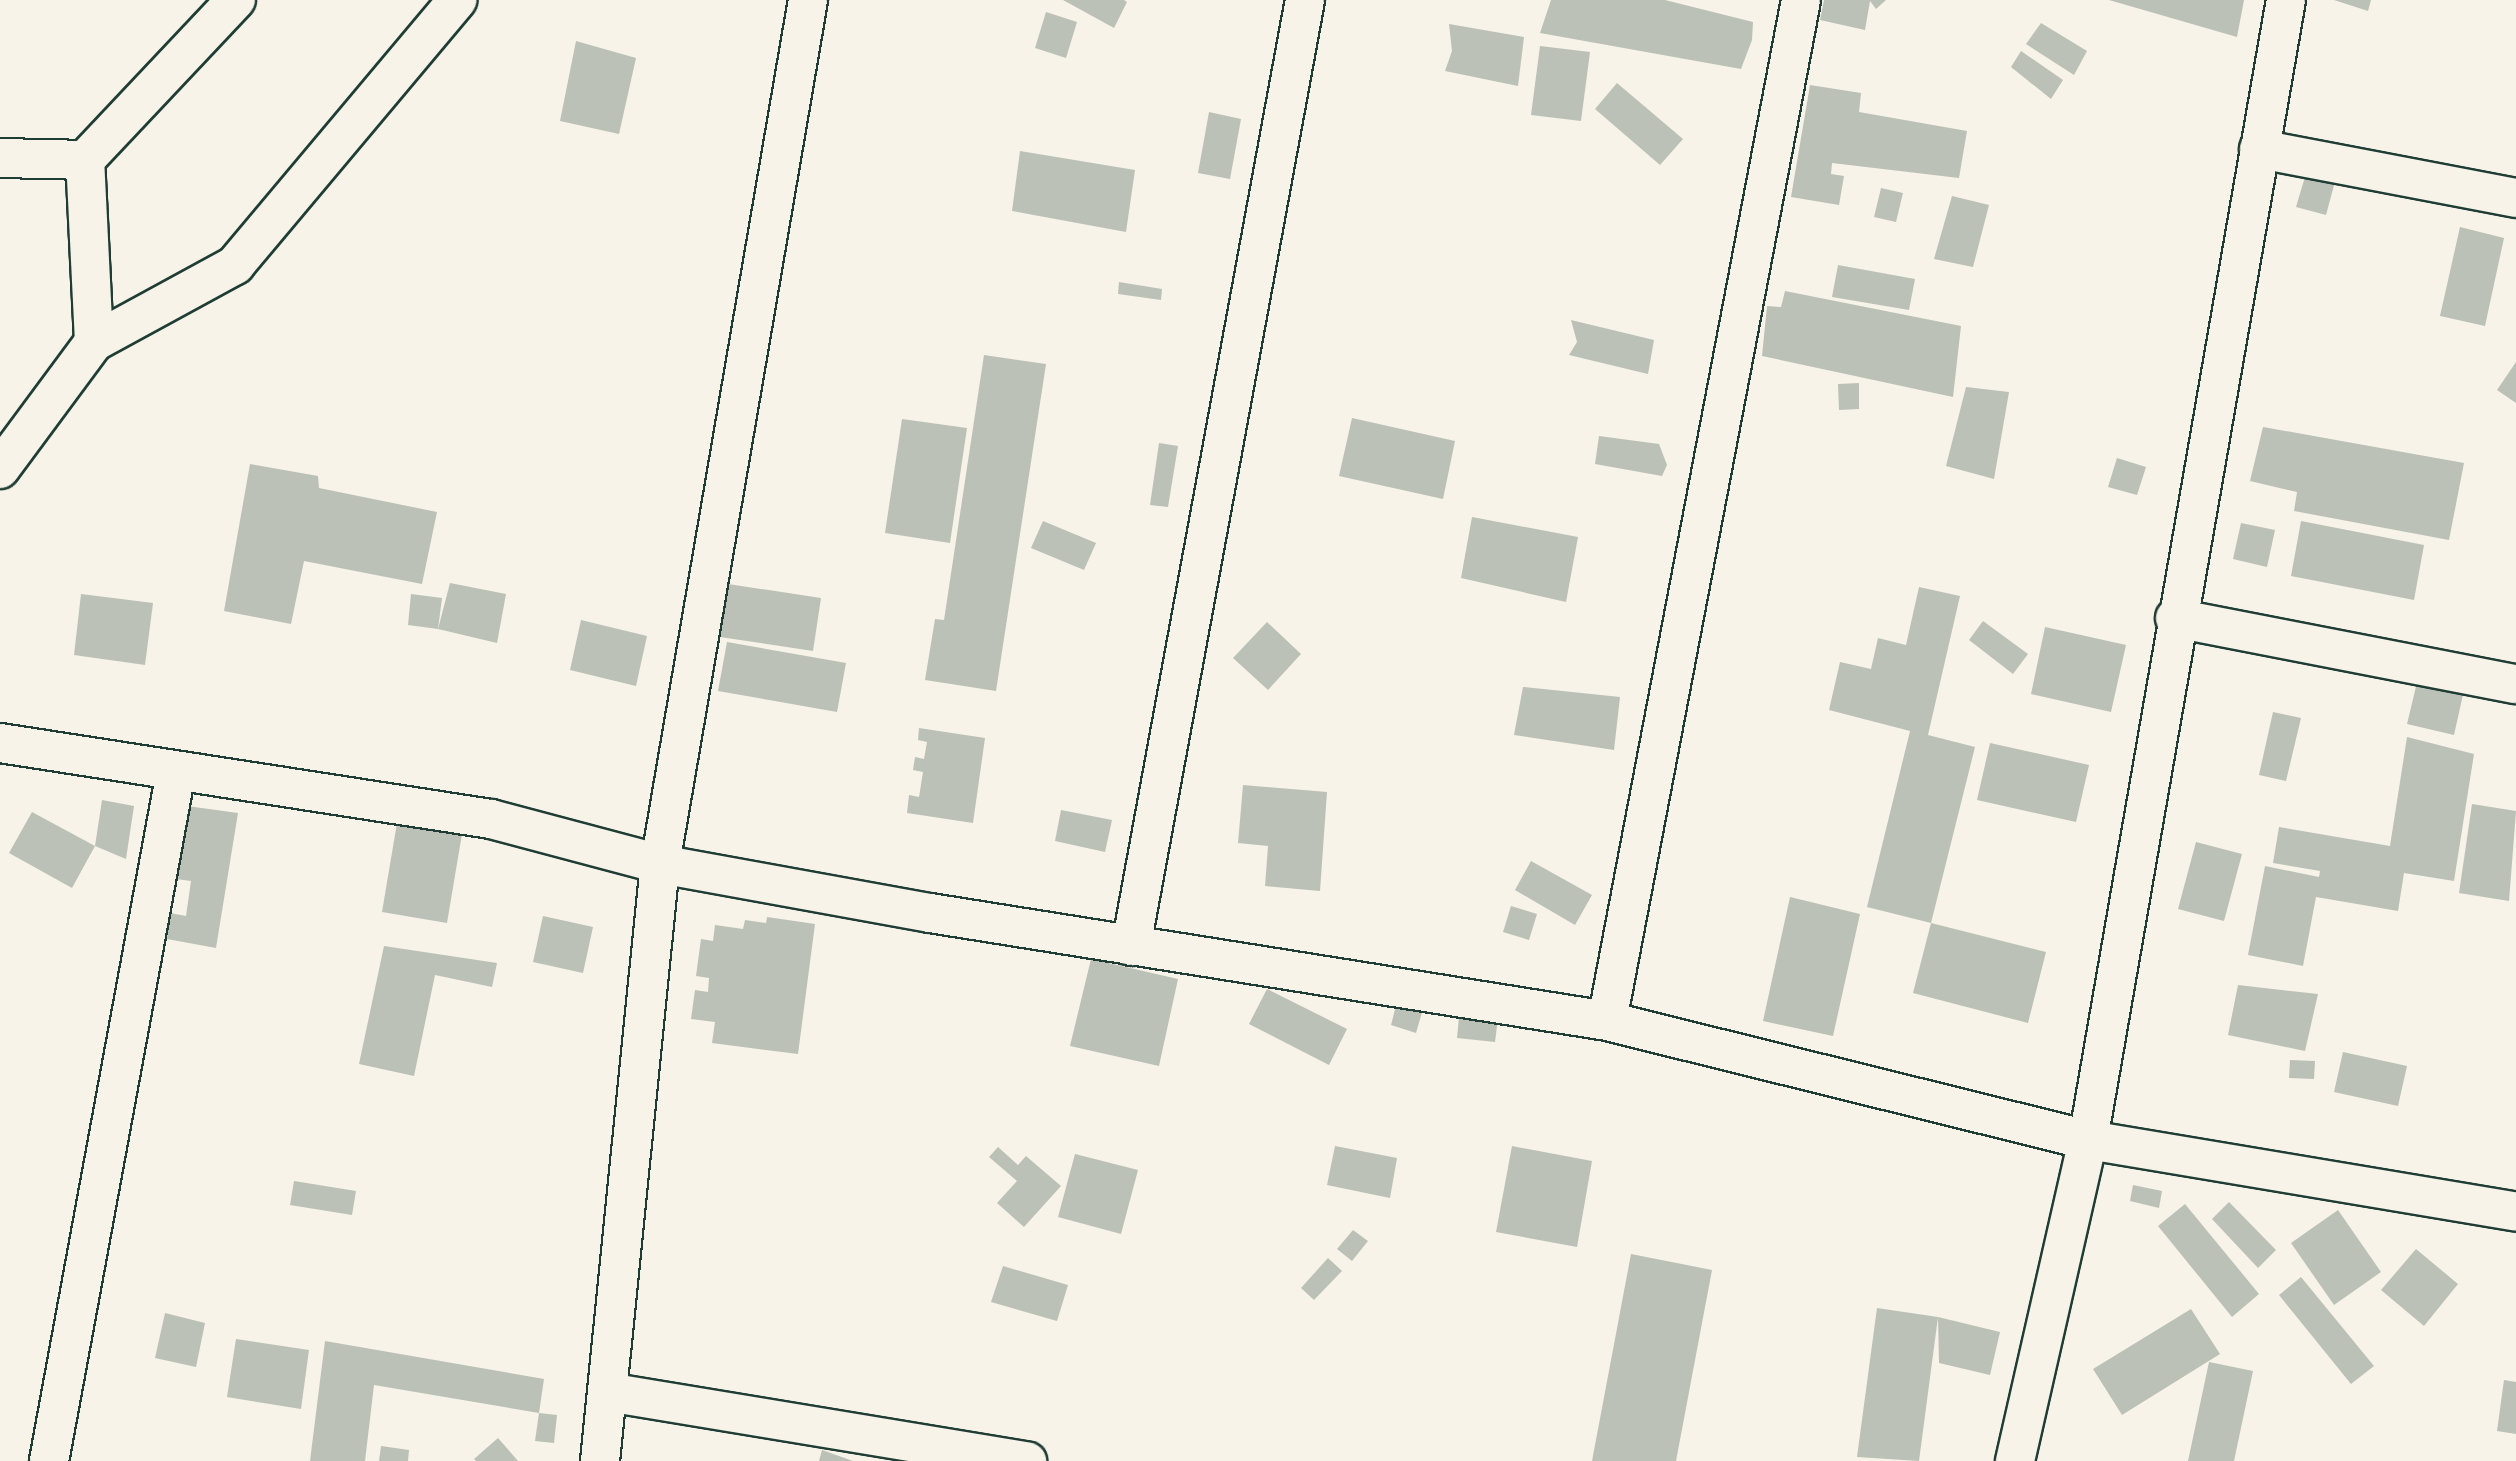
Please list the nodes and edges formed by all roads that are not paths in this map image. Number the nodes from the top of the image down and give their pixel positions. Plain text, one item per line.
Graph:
1 (236, 0) edge
2 (457, 0) edge
3 (808, 0) edge
4 (1305, 0) edge
5 (1801, 0) edge
6 (2286, 0) edge
7 (2259, 149) junction
8 (0, 158) edge
9 (85, 160) junction
10 (2516, 198) edge
11 (94, 342) junction
12 (0, 469) edge
13 (2175, 618) junction
14 (2516, 684) edge
15 (0, 743) edge
16 (176, 772) junction
17 (660, 864) junction
18 (1130, 946) junction
19 (1607, 1021) junction
20 (2088, 1140) junction
21 (2516, 1212) edge
22 (608, 1392) junction
23 (49, 1461) edge
24 (600, 1461) edge
25 (1027, 1461) edge
26 (2015, 1461) edge

1 - 9 street
2 - 11 street
3 - 17 street
4 - 18 street
5 - 19 street
6 - 7 street
7 - 10 street
7 - 13 street
8 - 9 street
9 - 11 street
11 - 12 street
13 - 14 street
13 - 20 street
15 - 16 street
16 - 17 street
16 - 23 street
17 - 18 street
17 - 22 street
18 - 19 street
19 - 20 street
20 - 21 street
20 - 26 street
22 - 24 street
22 - 25 street

